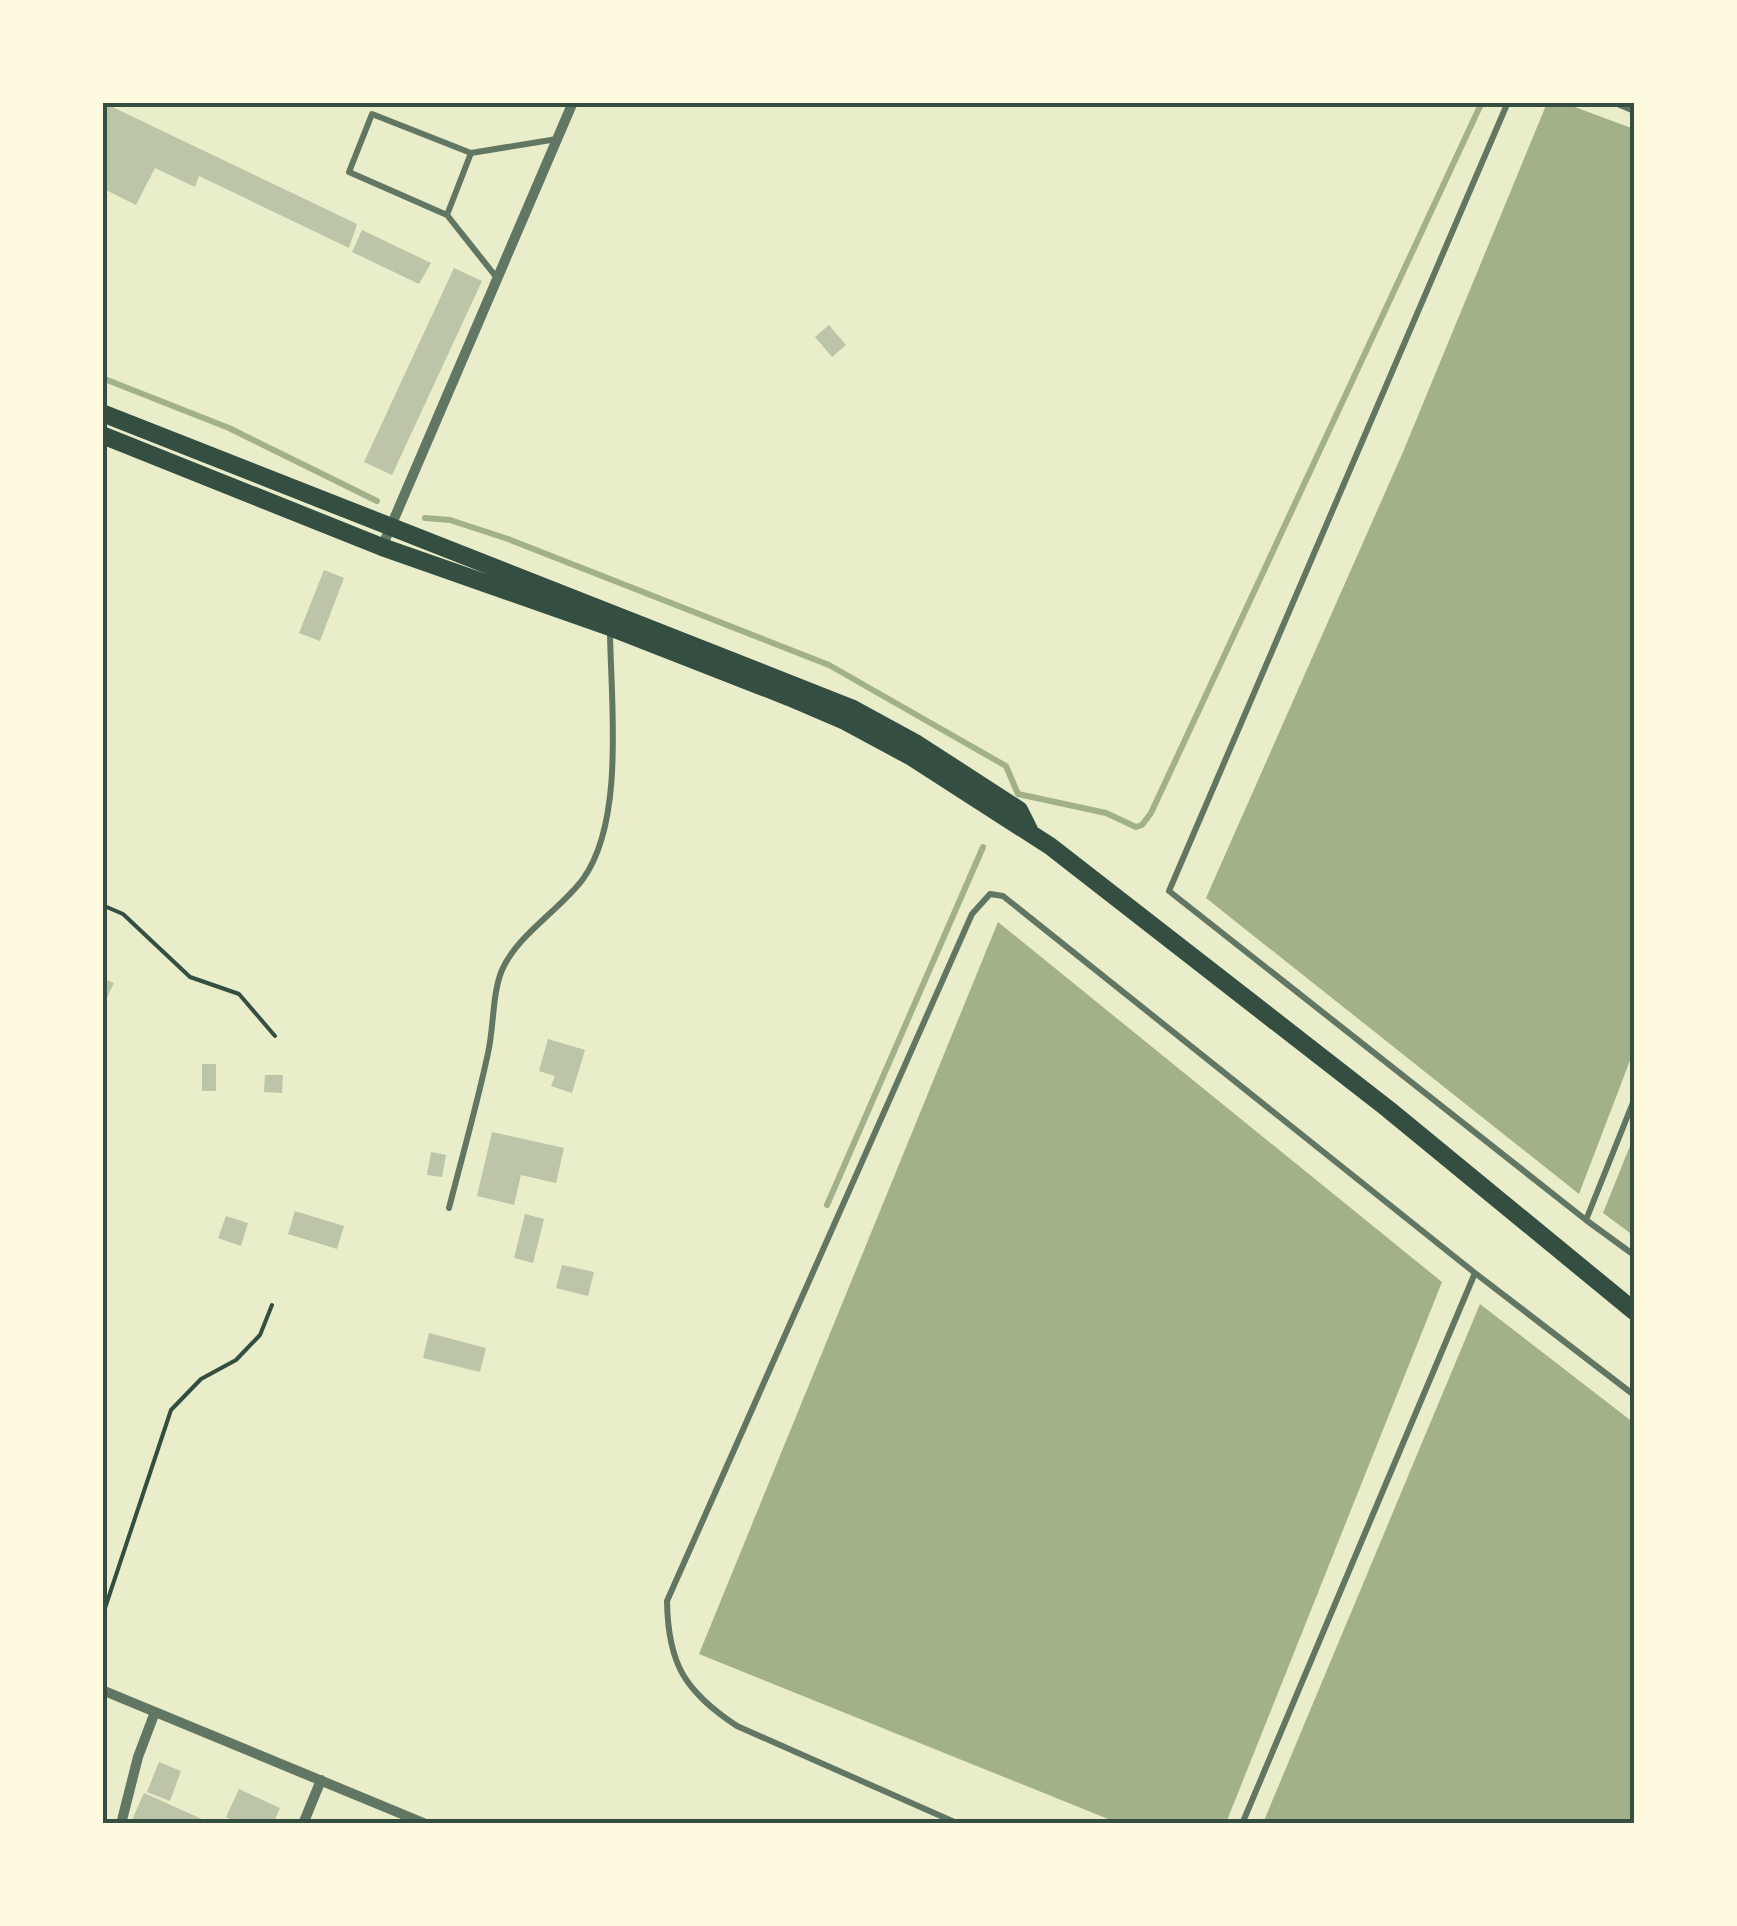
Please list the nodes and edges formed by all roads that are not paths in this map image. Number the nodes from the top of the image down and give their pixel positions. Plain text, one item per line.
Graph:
1 (573, 102) edge
2 (1508, 102) edge
3 (1613, 102) edge
4 (1634, 111) edge
5 (557, 139) junction
6 (471, 153) junction
7 (447, 215) junction
8 (497, 278) junction
9 (102, 413) edge
10 (102, 435) edge
11 (389, 526) junction
12 (382, 547) junction
13 (610, 628) junction
14 (1029, 830) junction
15 (1634, 1100) edge
16 (449, 1208) dead end
17 (1586, 1220) junction
18 (1634, 1255) edge
19 (1475, 1273) junction
20 (1634, 1312) edge
21 (1634, 1396) edge
22 (102, 1690) edge
23 (154, 1712) junction
24 (320, 1780) junction
25 (120, 1824) edge
26 (303, 1824) edge
27 (426, 1824) edge
28 (960, 1824) edge
29 (1242, 1824) edge

1 - 5 street
2 - 17 lane
3 - 4 lane
5 - 6 lane
5 - 8 street
6 - 7 lane
6 - 7 lane
7 - 8 lane
8 - 11 street
9 - 11 main road
10 - 12 main road
11 - 12 street
11 - 14 main road
12 - 13 main road
13 - 14 main road
13 - 16 lane
14 - 20 main road
15 - 17 lane
17 - 18 lane
19 - 21 lane
19 - 28 lane
19 - 29 lane
22 - 23 street
23 - 24 street
23 - 25 street
24 - 26 street
24 - 27 street

